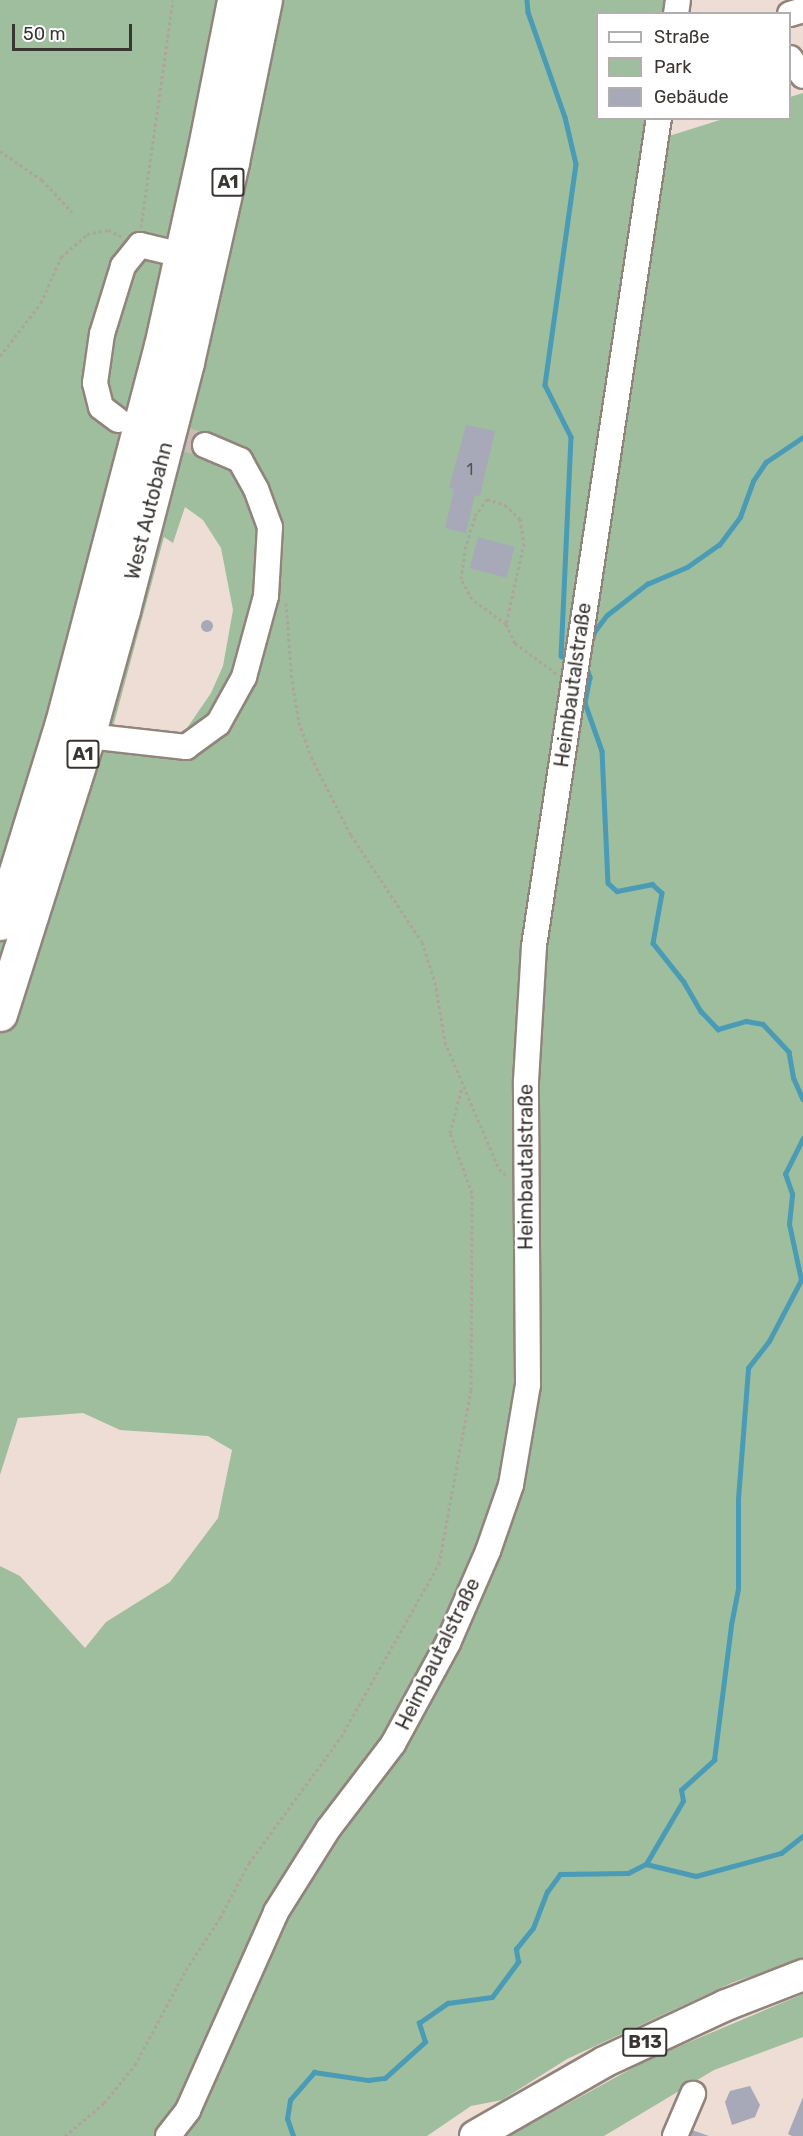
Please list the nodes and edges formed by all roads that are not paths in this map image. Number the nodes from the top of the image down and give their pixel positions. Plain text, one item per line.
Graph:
1 (234, 0) edge
2 (265, 0) edge
3 (791, 61) edge
4 (803, 76) edge
5 (659, 120) edge
6 (182, 255) junction
7 (118, 420) dead end
8 (205, 446) tunnel mouth
9 (88, 736) junction
10 (0, 923) edge
11 (0, 1014) edge
12 (803, 1975) edge
13 (693, 2094) dead end
14 (168, 2136) edge
15 (475, 2136) edge
16 (675, 2136) edge

1 - 6 highway, West Autobahn / A1
2 - 9 highway, West Autobahn / A1
3 - 4 street
5 - 14 street, Heimbautalstraße
6 - 7 street
6 - 10 highway, West Autobahn / A1
8 - 9 street
9 - 11 highway, West Autobahn / A1
12 - 15 main road, B13
13 - 16 street

